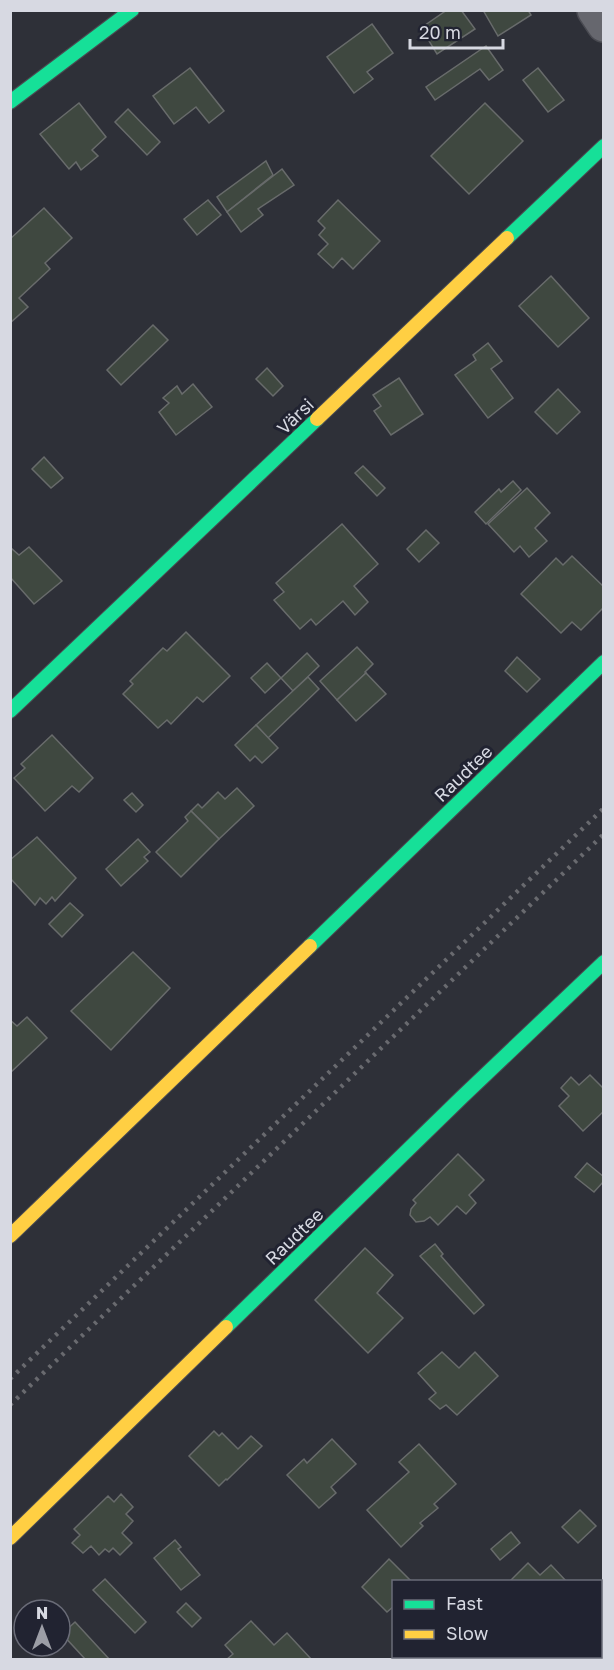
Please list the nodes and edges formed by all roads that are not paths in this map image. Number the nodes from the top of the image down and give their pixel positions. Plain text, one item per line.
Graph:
1 (132, 10) edge
2 (594, 10) edge
3 (603, 25) edge
4 (10, 102) edge
5 (603, 146) edge
6 (603, 662) edge
7 (10, 711) edge
8 (603, 963) edge
9 (10, 1236) edge
10 (10, 1538) edge

1 - 4 street
2 - 3 street
5 - 7 street, Värsi
6 - 9 street, Raudtee
8 - 10 street, Raudtee

